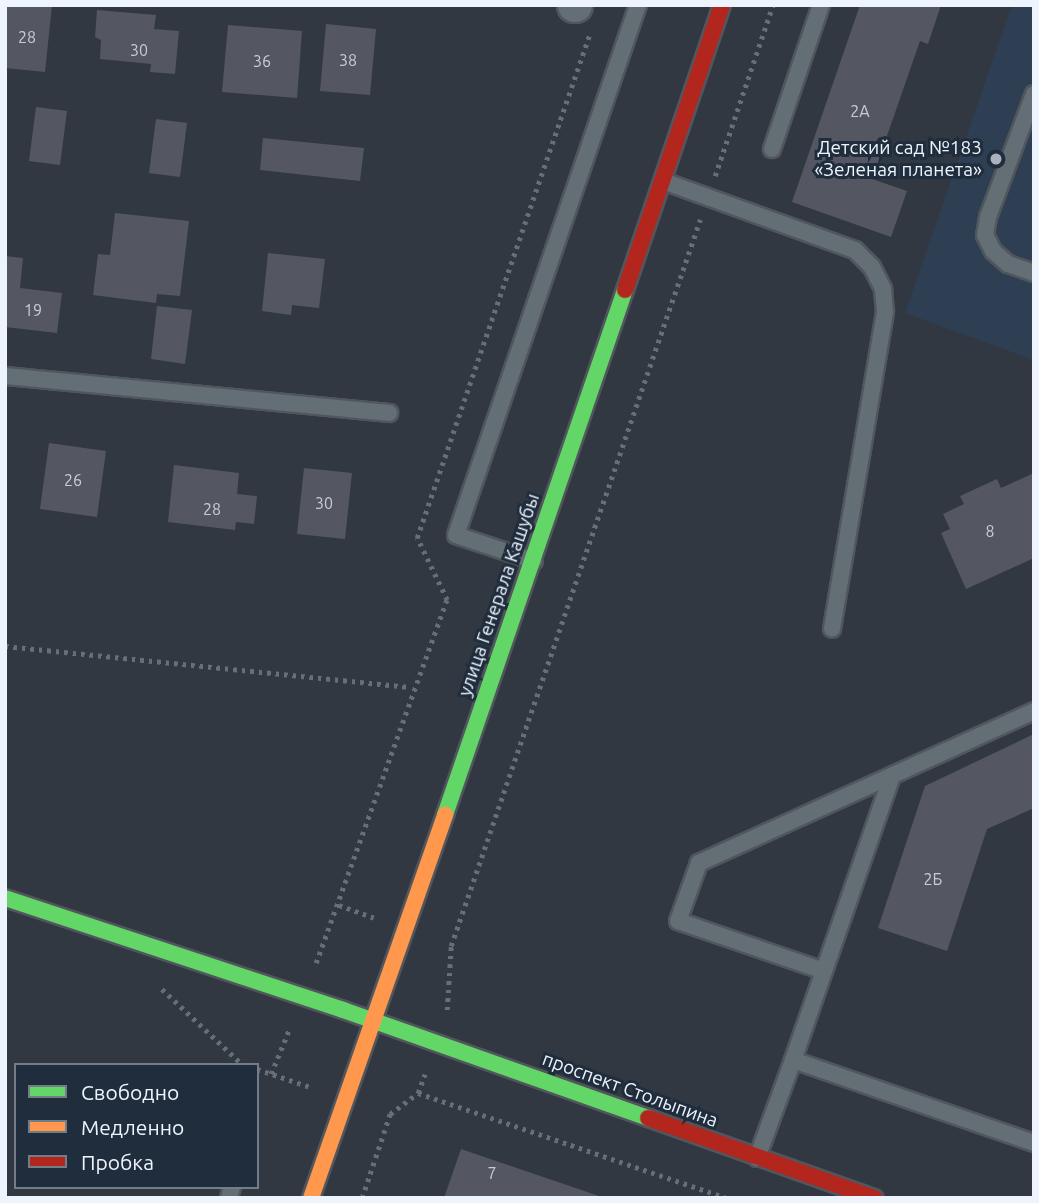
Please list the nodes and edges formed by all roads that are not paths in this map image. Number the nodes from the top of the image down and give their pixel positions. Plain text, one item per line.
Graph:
1 (638, 5) edge
2 (722, 5) edge
3 (821, 5) edge
4 (1034, 94) edge
5 (772, 149) dead end
6 (663, 181) junction
7 (1034, 273) edge
8 (5, 376) edge
9 (389, 413) dead end
10 (534, 561) junction
11 (832, 629) dead end
12 (1034, 711) edge
13 (892, 776) junction
14 (5, 898) edge
15 (824, 971) junction
16 (372, 1020) junction
17 (793, 1060) junction
18 (1034, 1143) edge
19 (757, 1158) junction
20 (311, 1198) edge
21 (874, 1198) edge

1 - 10 lane
2 - 6 street, улица Генерала Кашубы
3 - 5 lane
4 - 7 lane
6 - 10 street, улица Генерала Кашубы
6 - 11 lane
8 - 9 lane
10 - 16 street, улица Генерала Кашубы
12 - 13 lane
13 - 15 lane
13 - 15 lane
14 - 16 street, проспект Столыпина
15 - 17 lane
16 - 19 street, проспект Столыпина
16 - 20 street, улица Генерала Кашубы
17 - 18 lane
17 - 19 lane
19 - 21 street, проспект Столыпина

